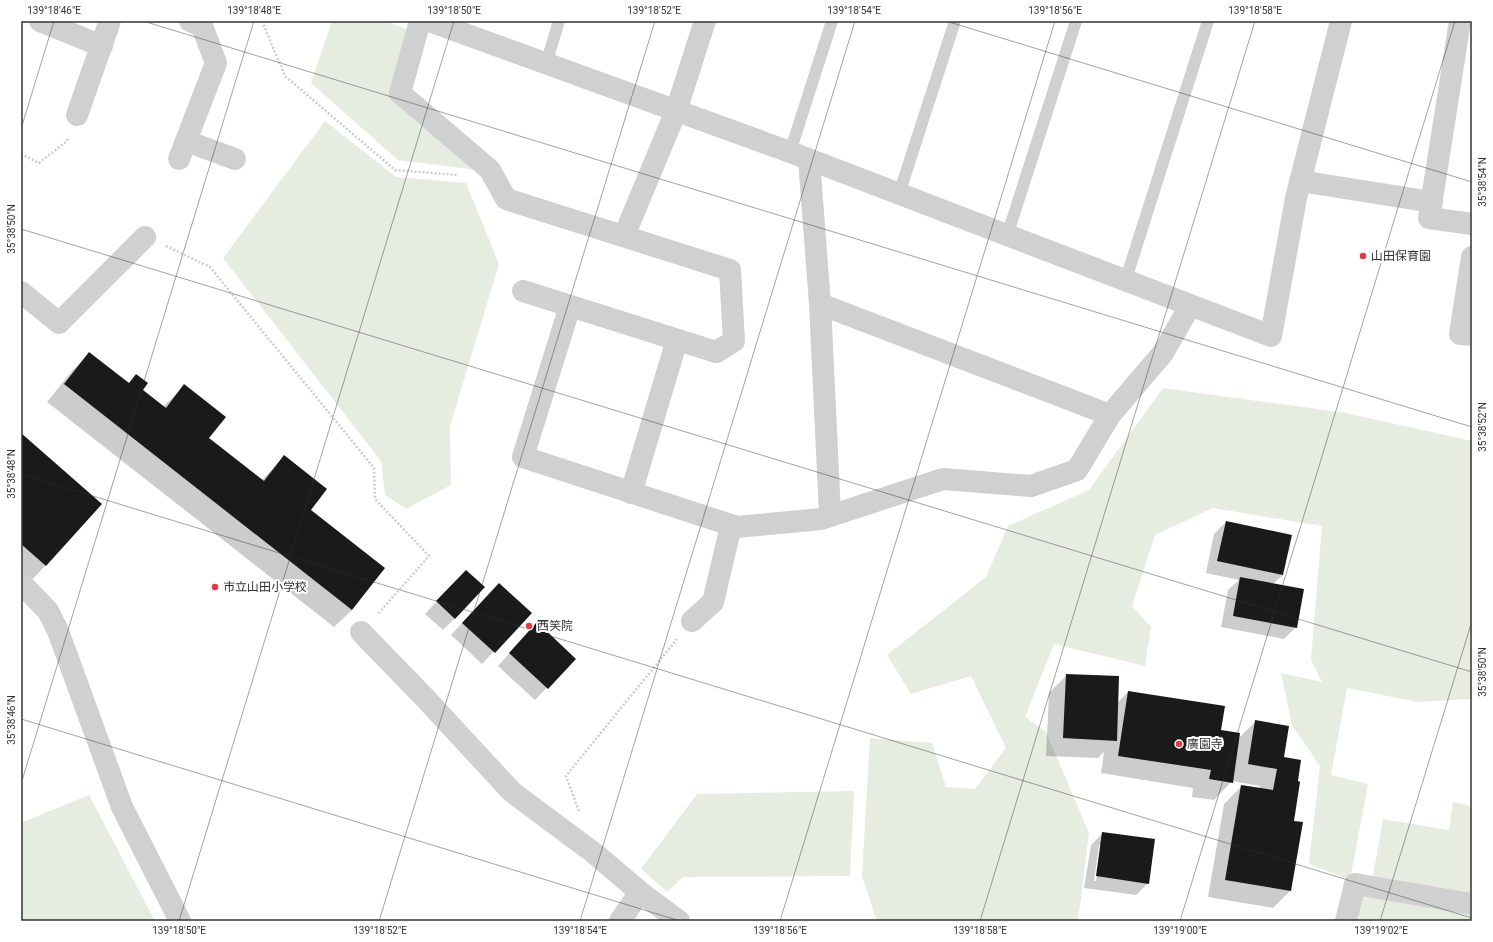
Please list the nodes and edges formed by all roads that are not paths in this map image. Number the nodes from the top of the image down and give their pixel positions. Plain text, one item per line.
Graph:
1 (40, 21) edge
2 (110, 21) edge
3 (190, 21) edge
4 (420, 21) edge
5 (429, 21) edge
6 (559, 21) edge
7 (705, 21) edge
8 (832, 21) edge
9 (955, 21) edge
10 (1076, 21) edge
11 (1208, 21) edge
12 (1460, 21) edge
13 (1337, 22) edge
14 (102, 46) junction
15 (546, 64) junction
16 (676, 111) junction
17 (77, 115) dead end
18 (799, 156) junction
19 (235, 159) dead end
20 (1300, 181) junction
21 (899, 194) junction
22 (1432, 202) junction
23 (1472, 224) edge
24 (624, 236) junction
25 (1007, 236) junction
26 (145, 237) road end
27 (1472, 256) edge
28 (1125, 282) junction
29 (523, 291) dead end
30 (21, 292) edge
31 (820, 304) junction
32 (570, 306) junction
33 (1190, 306) junction
34 (1472, 335) edge
35 (676, 340) junction
36 (1110, 415) junction
37 (630, 493) junction
38 (830, 515) junction
39 (731, 526) junction
40 (21, 583) edge
41 (692, 621) road end
42 (361, 632) road end
43 (640, 892) junction
44 (1472, 904) edge
45 (180, 921) edge
46 (620, 921) edge
47 (679, 921) edge
48 (1346, 921) edge

1 - 14 street
2 - 14 street
3 - 19 street
4 - 24 street
5 - 15 street
6 - 15 lane
7 - 16 street
8 - 18 lane
9 - 21 lane
10 - 25 lane
11 - 28 lane
12 - 22 street
13 - 20 street
14 - 17 street
15 - 16 street
16 - 18 street
16 - 24 street
18 - 21 street
18 - 31 street
20 - 22 street
20 - 33 street
21 - 25 street
22 - 23 street
24 - 35 street
25 - 28 street
26 - 30 street
27 - 34 street
28 - 33 street
29 - 32 street
31 - 36 street
31 - 38 street
32 - 35 street
32 - 37 street
33 - 36 street
35 - 37 street
36 - 38 street
37 - 39 street
38 - 39 street
39 - 41 street
40 - 45 street
42 - 43 street
43 - 46 street
43 - 47 street
44 - 48 street

